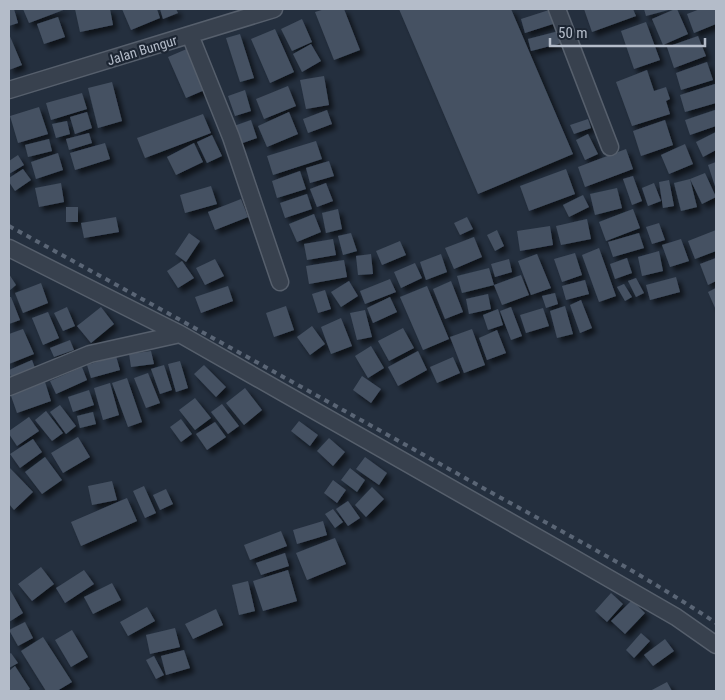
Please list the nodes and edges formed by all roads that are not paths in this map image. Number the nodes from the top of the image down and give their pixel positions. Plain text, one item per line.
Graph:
1 (274, 9) edge
2 (557, 9) edge
3 (190, 35) junction
4 (9, 90) edge
5 (610, 147) dead end
6 (9, 248) edge
7 (280, 282) dead end
8 (180, 334) junction
9 (9, 387) edge
10 (716, 646) edge

1 - 3 street, Jalan Bungur
2 - 5 street
3 - 4 street, Jalan Bungur
3 - 7 street
6 - 8 street
8 - 9 street
8 - 10 street

